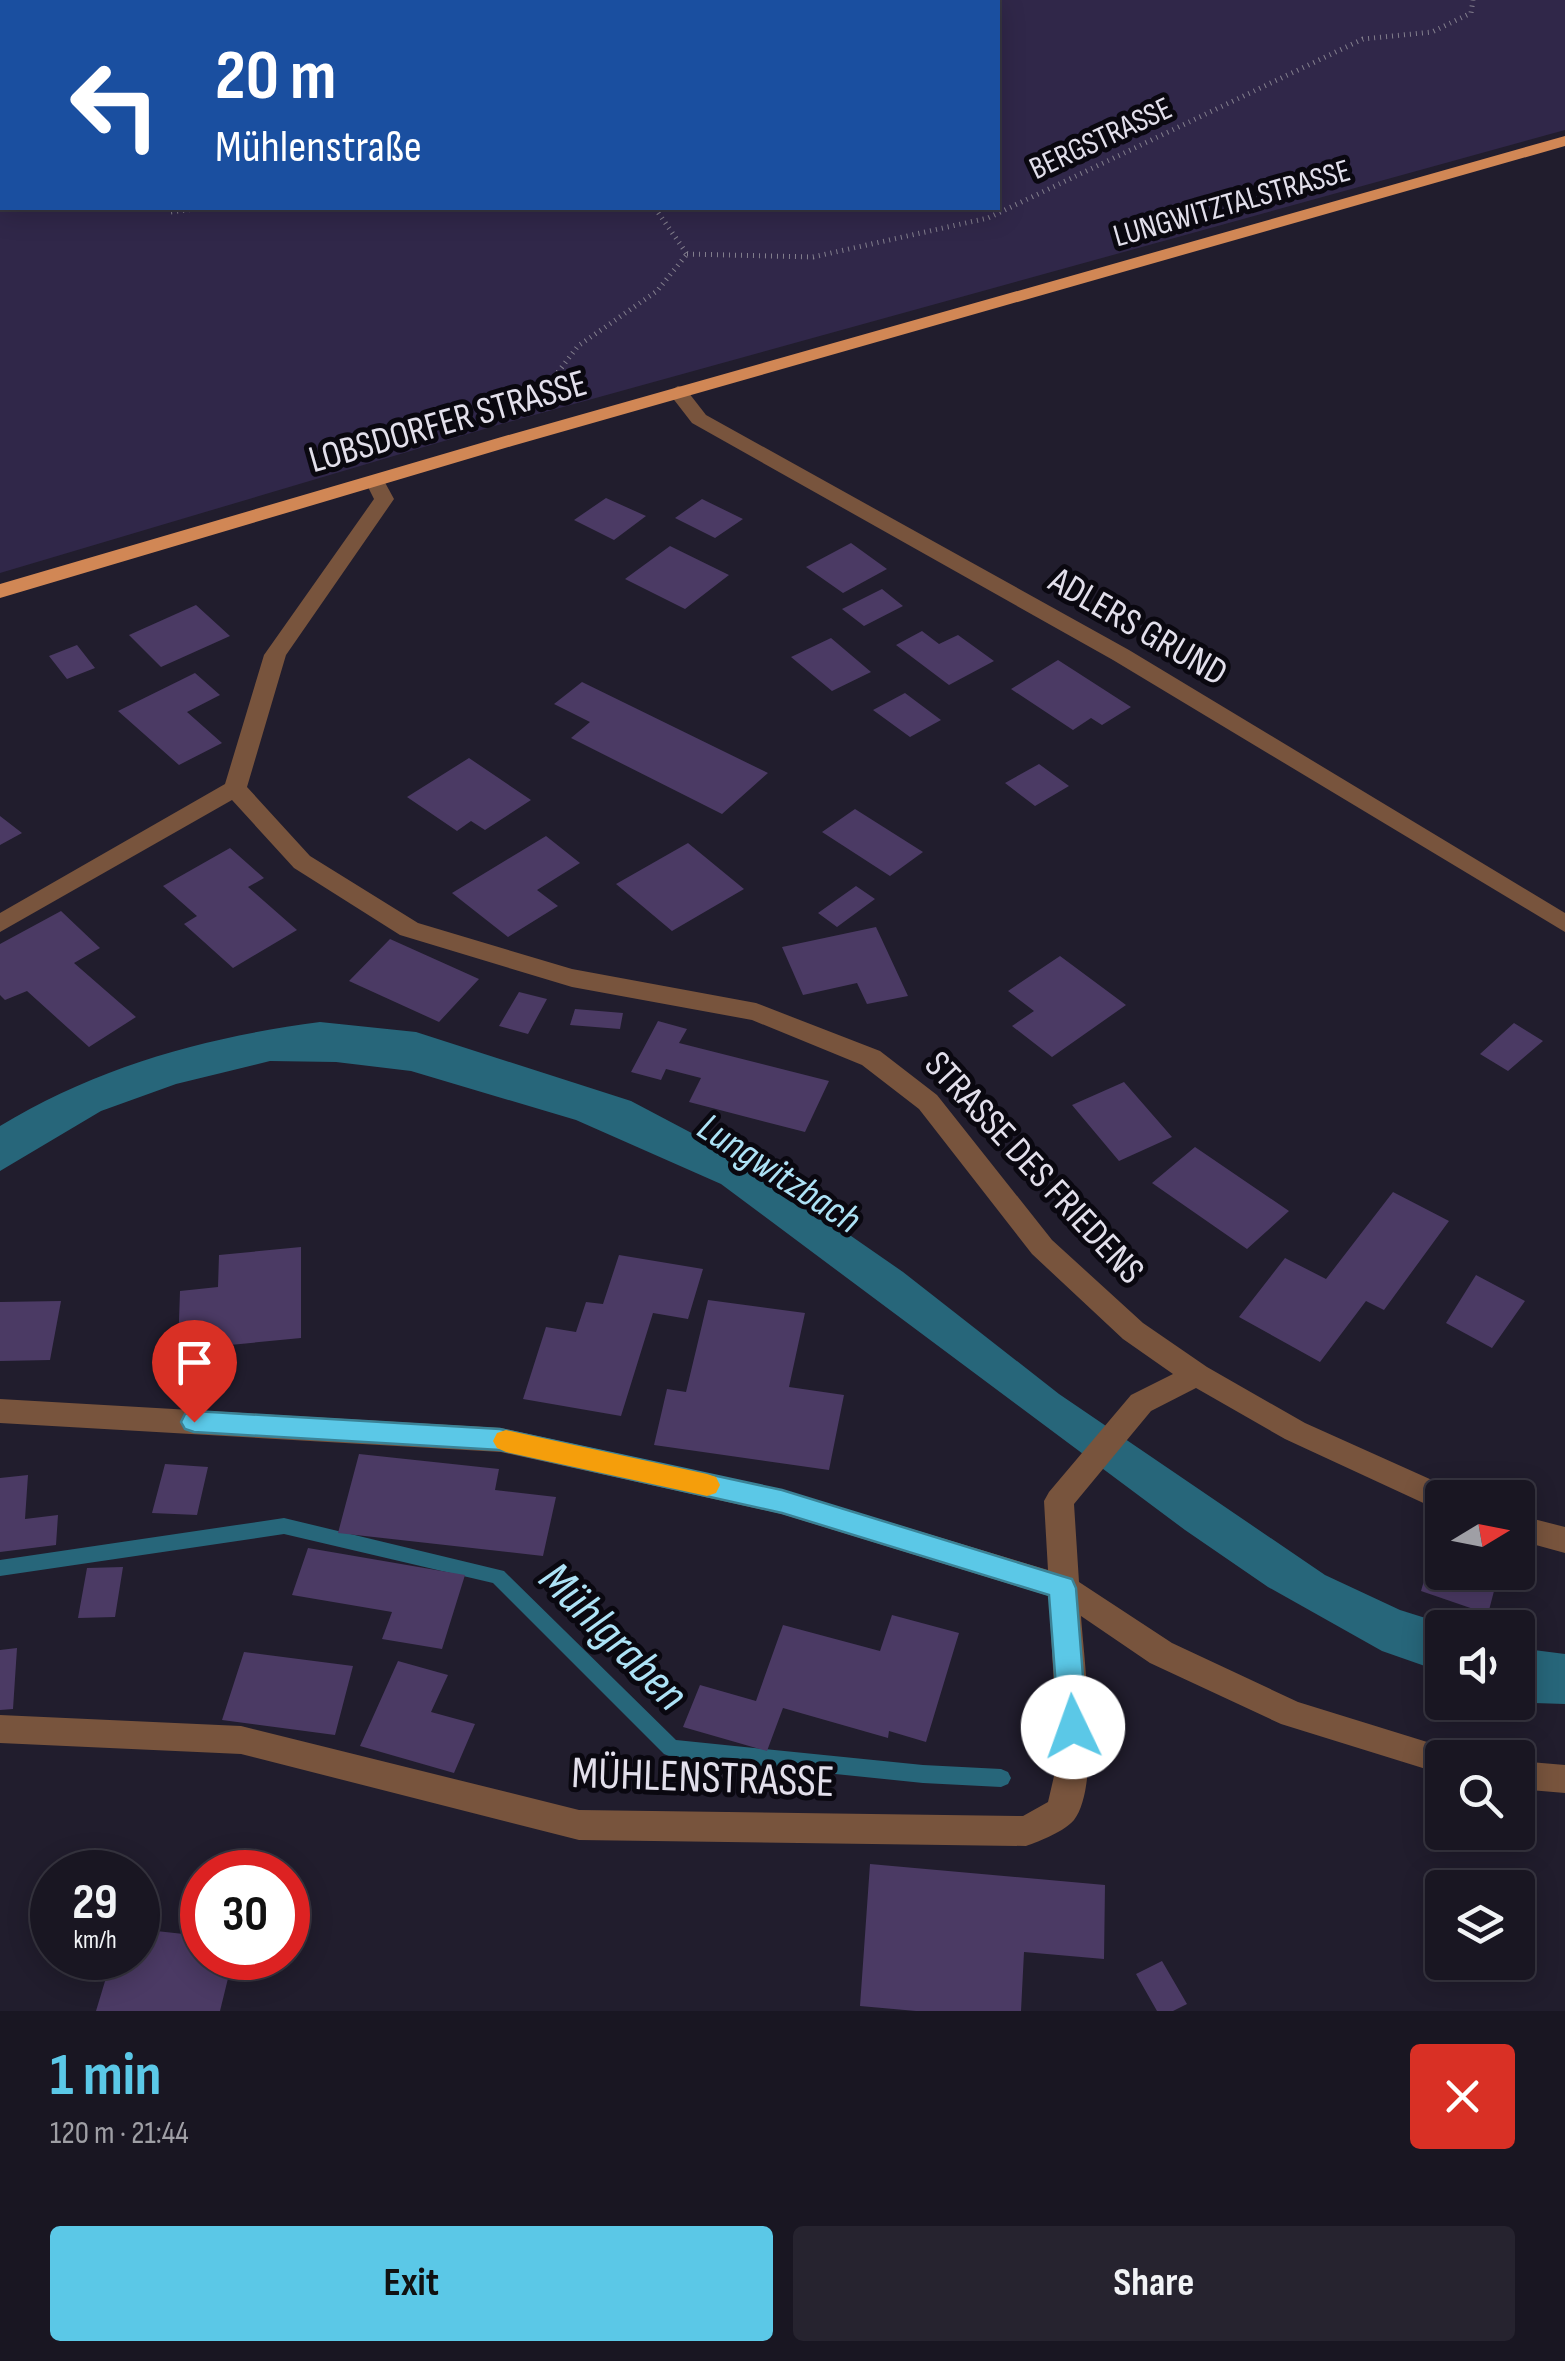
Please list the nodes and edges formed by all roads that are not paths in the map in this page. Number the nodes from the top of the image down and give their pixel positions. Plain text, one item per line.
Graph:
1 (1565, 141) edge
2 (916, 325) joint
3 (678, 392) junction
4 (375, 481) junction
5 (0, 591) edge
6 (235, 788) junction
7 (0, 924) edge
8 (1565, 924) edge
9 (1197, 1375) junction
10 (0, 1411) edge
11 (1425, 1490) edge
12 (1535, 1532) edge
13 (1565, 1540) edge
14 (1062, 1588) junction
15 (0, 1729) edge
16 (1425, 1755) edge
17 (1535, 1776) edge
18 (1565, 1779) edge

1 - 2 main road, LUNGWITZTALSTRASSE
2 - 3 main road, LOBSDORFER STRASSE
3 - 4 main road, LOBSDORFER STRASSE
3 - 8 street, ADLERS GRUND
4 - 5 main road, LOBSDORFER STRASSE
4 - 6 street
6 - 7 street
6 - 9 street, STRASSE DES FRIEDENS
9 - 11 street, STRASSE DES FRIEDENS
9 - 14 street, MÜHLENSTRASSE
10 - 14 street
12 - 13 street
14 - 15 street, MÜHLENSTRASSE
14 - 16 street
17 - 18 street

